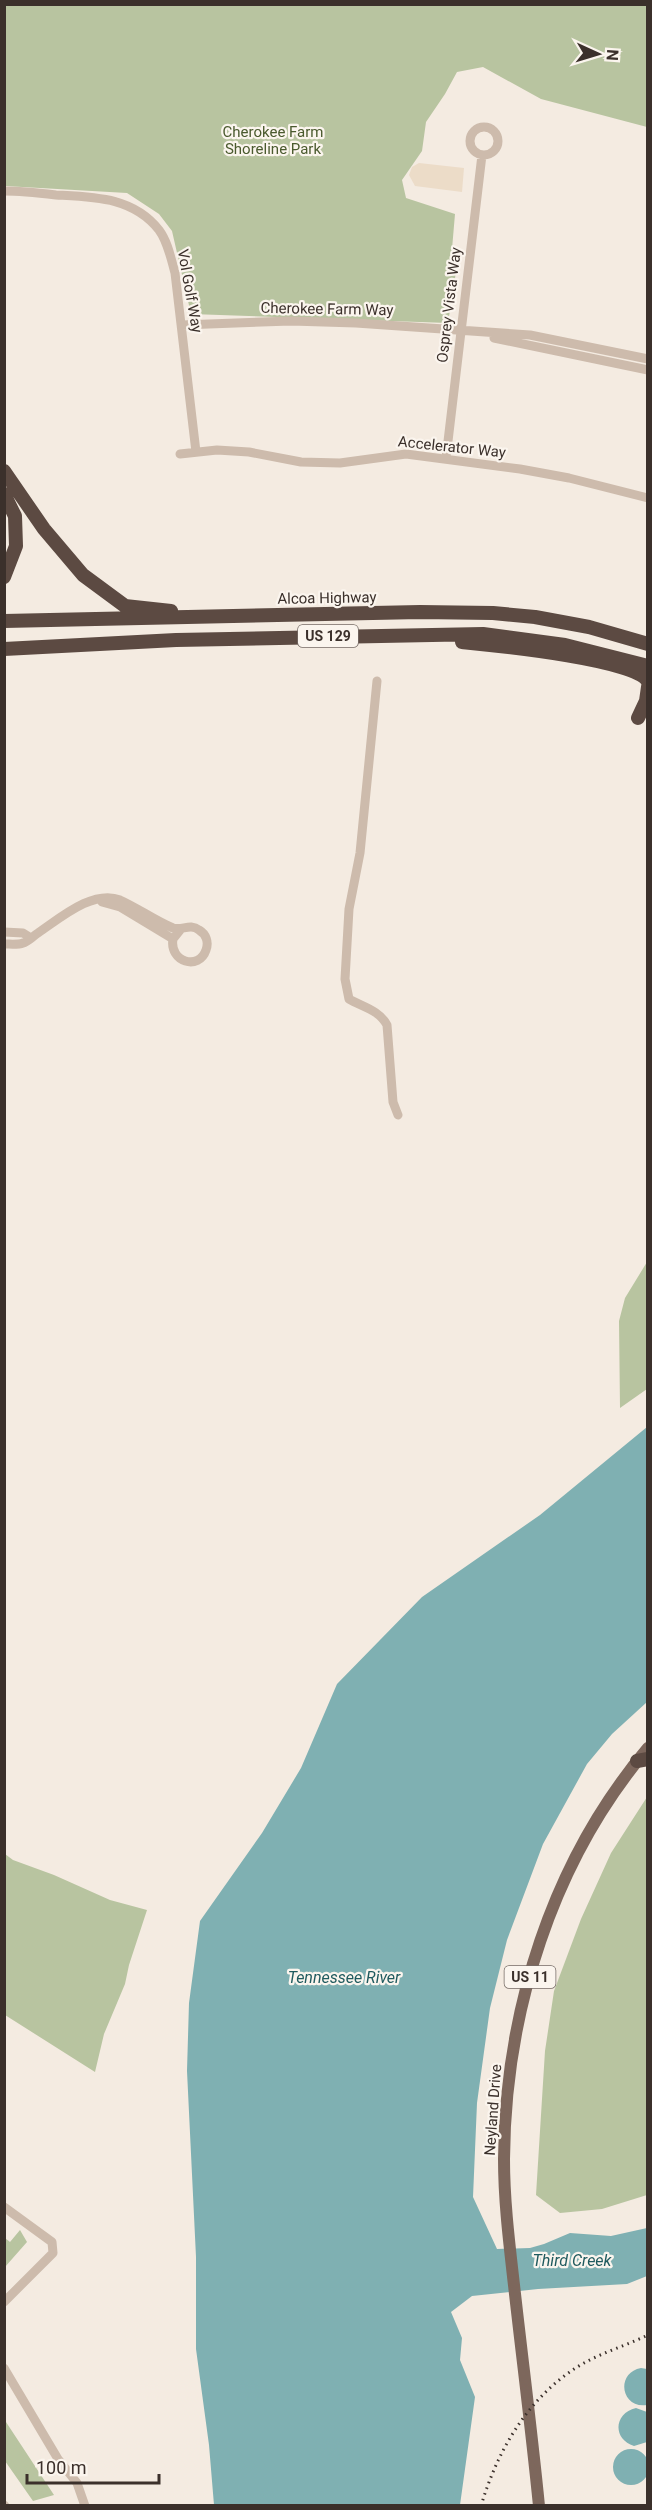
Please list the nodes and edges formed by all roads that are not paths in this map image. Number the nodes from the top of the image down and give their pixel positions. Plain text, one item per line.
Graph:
1 (482, 155) dead end
2 (4, 191) edge
3 (182, 324) junction
4 (466, 332) junction
5 (648, 359) edge
6 (648, 370) edge
7 (196, 452) junction
8 (180, 454) dead end
9 (446, 458) junction
10 (4, 471) edge
11 (4, 494) edge
12 (648, 498) edge
13 (4, 577) edge
14 (325, 615) junction
15 (4, 621) edge
16 (409, 635) junction
17 (648, 644) edge
18 (4, 649) edge
19 (648, 666) edge
20 (377, 681) dead end
21 (648, 684) edge
22 (638, 718) dead end
23 (94, 901) junction
24 (181, 929) junction
25 (4, 932) edge
26 (31, 938) junction
27 (173, 939) junction
28 (4, 944) edge
29 (398, 1115) dead end
30 (648, 1748) edge
31 (642, 1760) edge
32 (4, 2207) edge
33 (4, 2302) edge
34 (4, 2368) edge
35 (85, 2505) edge
36 (539, 2505) edge

1 - 4 street, Osprey Vista Way
2 - 3 street, Vol Golf Way
3 - 4 street, Cherokee Farm Way
3 - 7 street, Vol Golf Way
4 - 5 street, Cherokee Farm Way
4 - 6 street, Cherokee Farm Way
4 - 9 street, Osprey Vista Way
7 - 8 street, Accelerator Way
7 - 9 street, Accelerator Way
9 - 12 street, Accelerator Way
10 - 14 highway
11 - 13 highway
14 - 15 highway, Alcoa Highway / US 129
14 - 17 highway, Alcoa Highway / US 129
16 - 18 highway, US 129
16 - 19 highway, US 129
16 - 21 highway
20 - 29 street
21 - 22 highway
23 - 24 street
23 - 26 street
23 - 27 street
24 - 27 street
24 - 27 street
25 - 26 street
26 - 28 street
30 - 31 main road, Neyland Drive / US 11
31 - 36 main road, Neyland Drive / US 11
32 - 33 street
34 - 35 street

